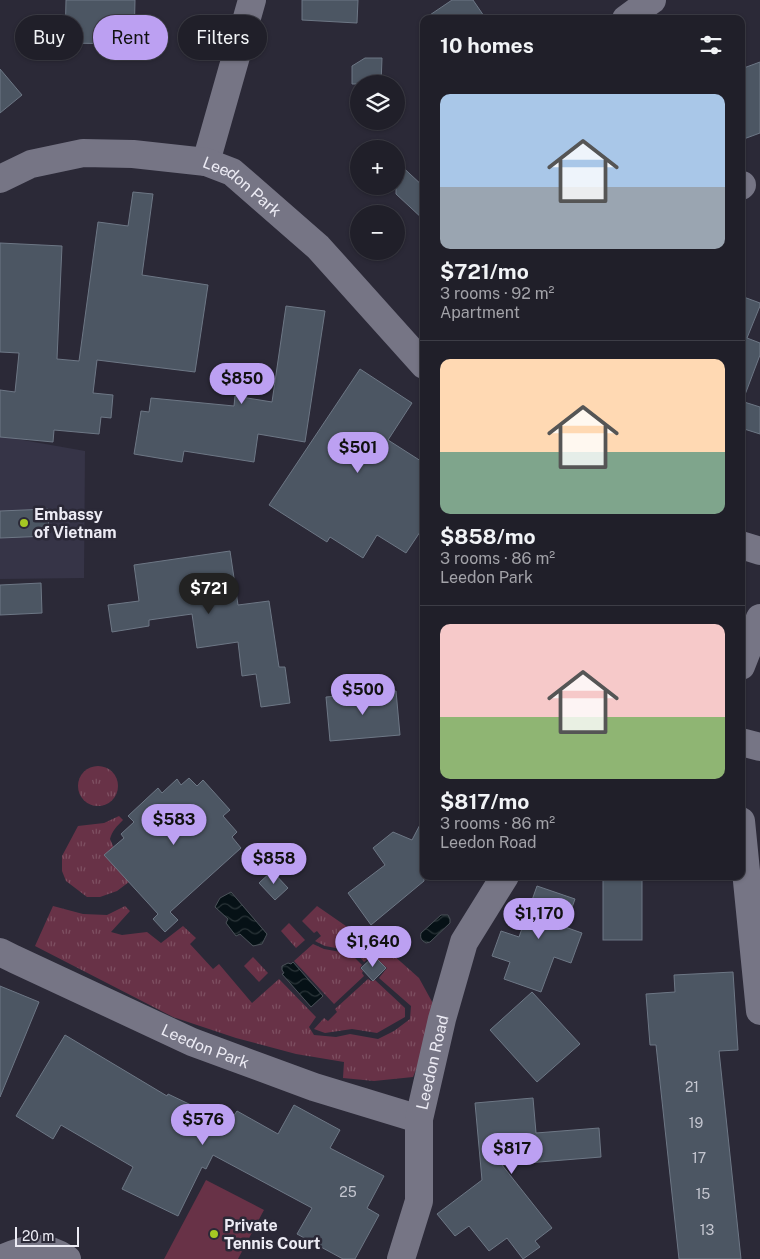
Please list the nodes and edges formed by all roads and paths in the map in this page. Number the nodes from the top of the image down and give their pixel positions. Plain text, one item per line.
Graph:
1 (252, 0) edge
2 (652, 0) edge
3 (631, 15) edge
4 (206, 162) junction
5 (0, 179) edge
6 (420, 361) edge
7 (745, 547) edge
8 (760, 551) edge
9 (760, 618) edge
10 (745, 656) edge
11 (745, 743) edge
12 (760, 747) edge
13 (745, 860) edge
14 (503, 880) edge
15 (0, 952) edge
16 (760, 1011) edge
17 (419, 1118) junction
18 (1, 1259) edge
19 (67, 1259) edge
20 (401, 1259) edge

1 - 4 street
2 - 3 street
4 - 5 street, Leedon Park
4 - 6 street, Leedon Park
7 - 8 street
9 - 10 street
11 - 12 street
13 - 16 street
14 - 17 street, Leedon Road
15 - 17 street, Leedon Park
17 - 20 street, Leedon Road
18 - 19 street

